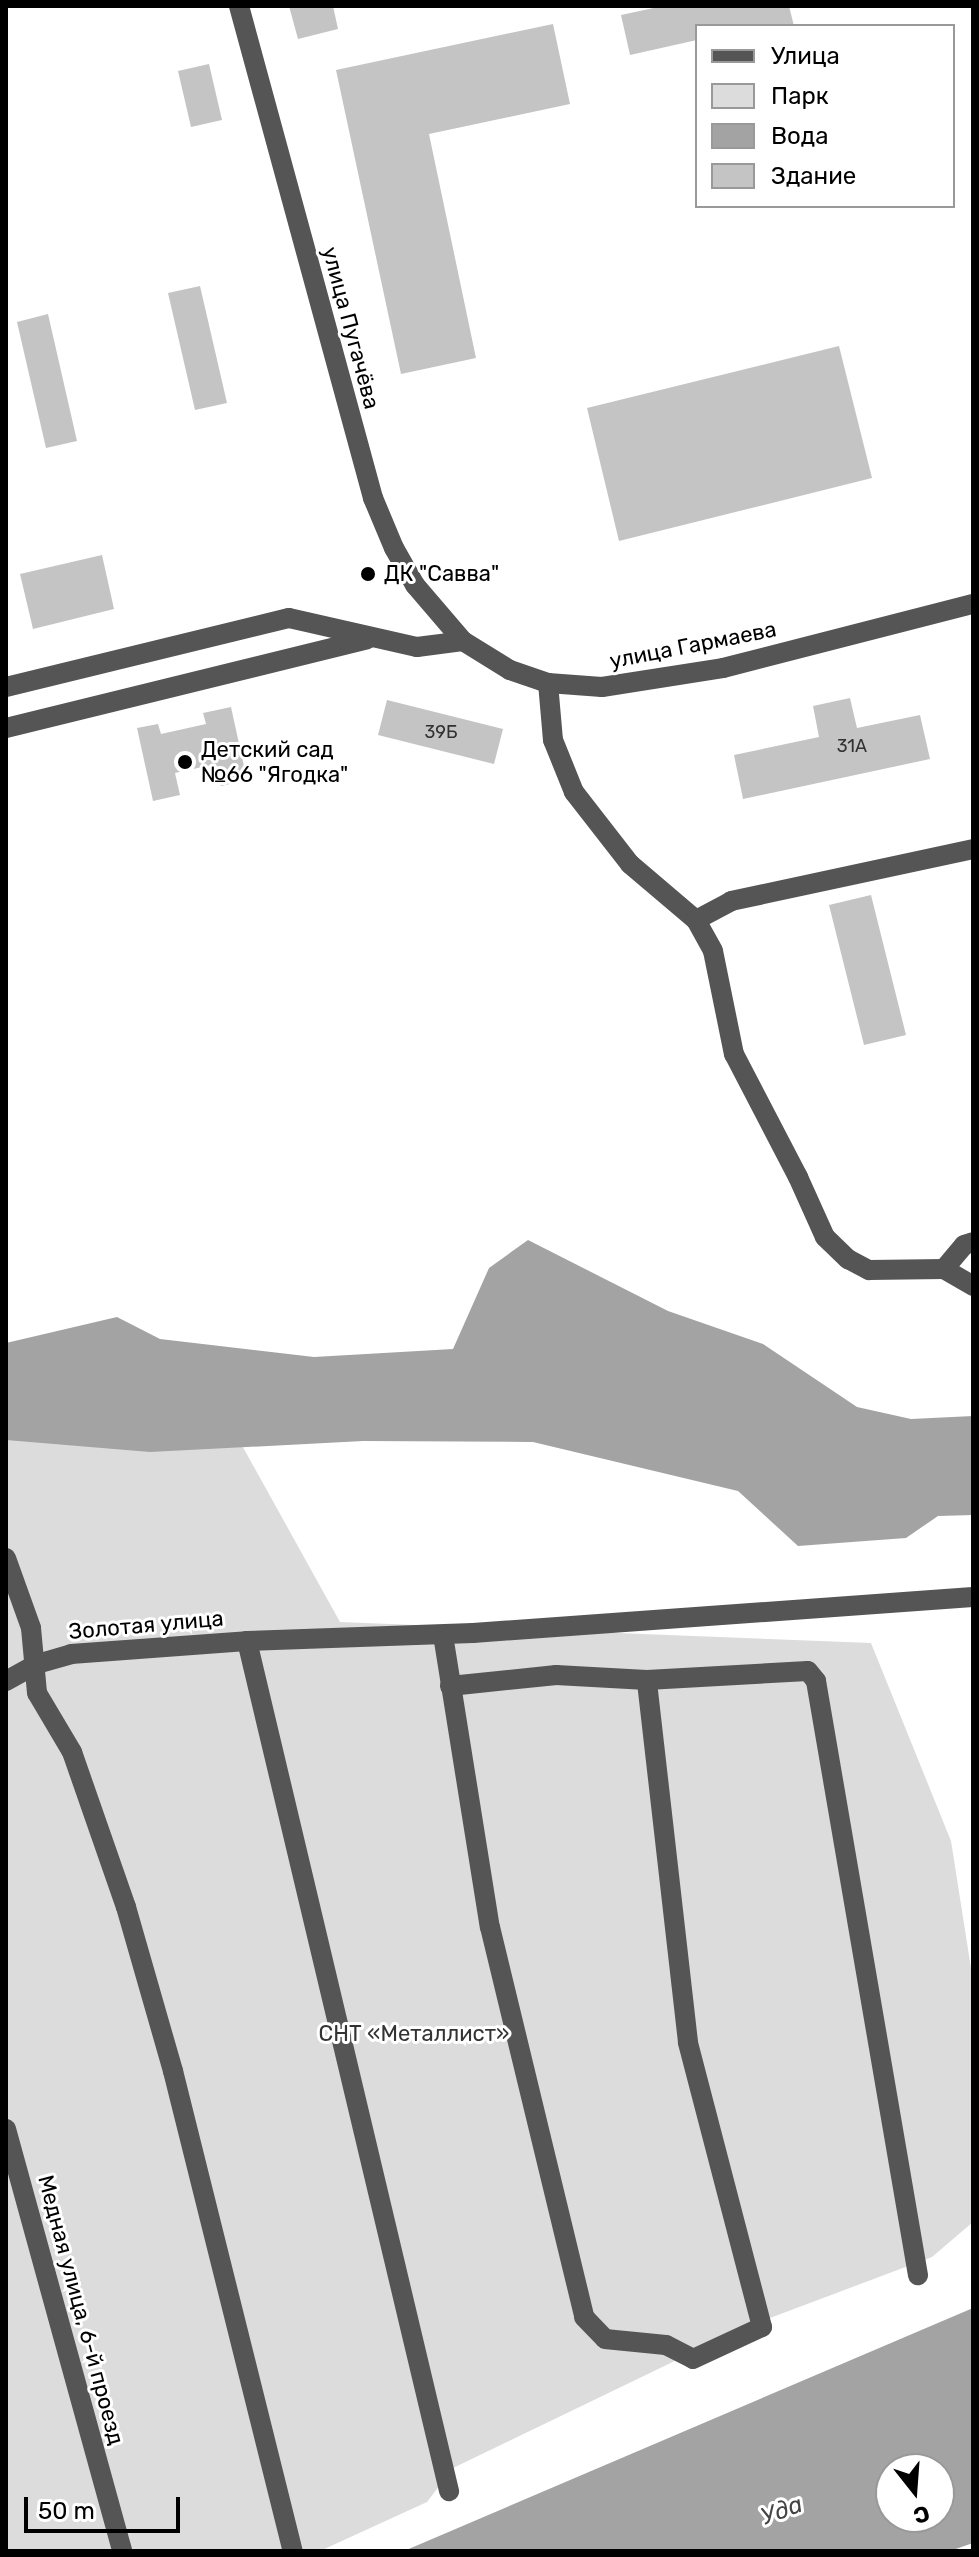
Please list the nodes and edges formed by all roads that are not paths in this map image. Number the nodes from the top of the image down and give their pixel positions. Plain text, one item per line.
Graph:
1 (239, 6) edge
2 (973, 604) edge
3 (374, 637) junction
4 (463, 641) junction
5 (548, 683) junction
6 (6, 687) edge
7 (6, 728) edge
8 (973, 849) edge
9 (696, 920) junction
10 (973, 1242) edge
11 (944, 1269) junction
12 (973, 1286) edge
13 (6, 1558) edge
14 (973, 1597) edge
15 (443, 1635) junction
16 (247, 1641) junction
17 (37, 1664) junction
18 (647, 1680) junction
19 (6, 1681) edge
20 (450, 1686) junction
21 (6, 2129) edge
22 (918, 2275) dead end
23 (449, 2491) dead end
24 (122, 2551) edge
25 (293, 2551) edge

1 - 4 street, улица Пугачёва
2 - 5 street, улица Гармаева
3 - 4 street
3 - 6 street
3 - 7 street
4 - 5 street, улица Гармаева
5 - 9 street
8 - 9 street
9 - 11 street
10 - 11 street
11 - 12 street
13 - 17 street
14 - 15 street, Золотая улица
15 - 16 street, Золотая улица
15 - 20 street
16 - 17 street, Золотая улица
16 - 23 street
17 - 19 street, Золотая улица
17 - 25 street
18 - 20 street
18 - 20 street
18 - 22 street
21 - 24 street, Медная улица, 6-й проезд

